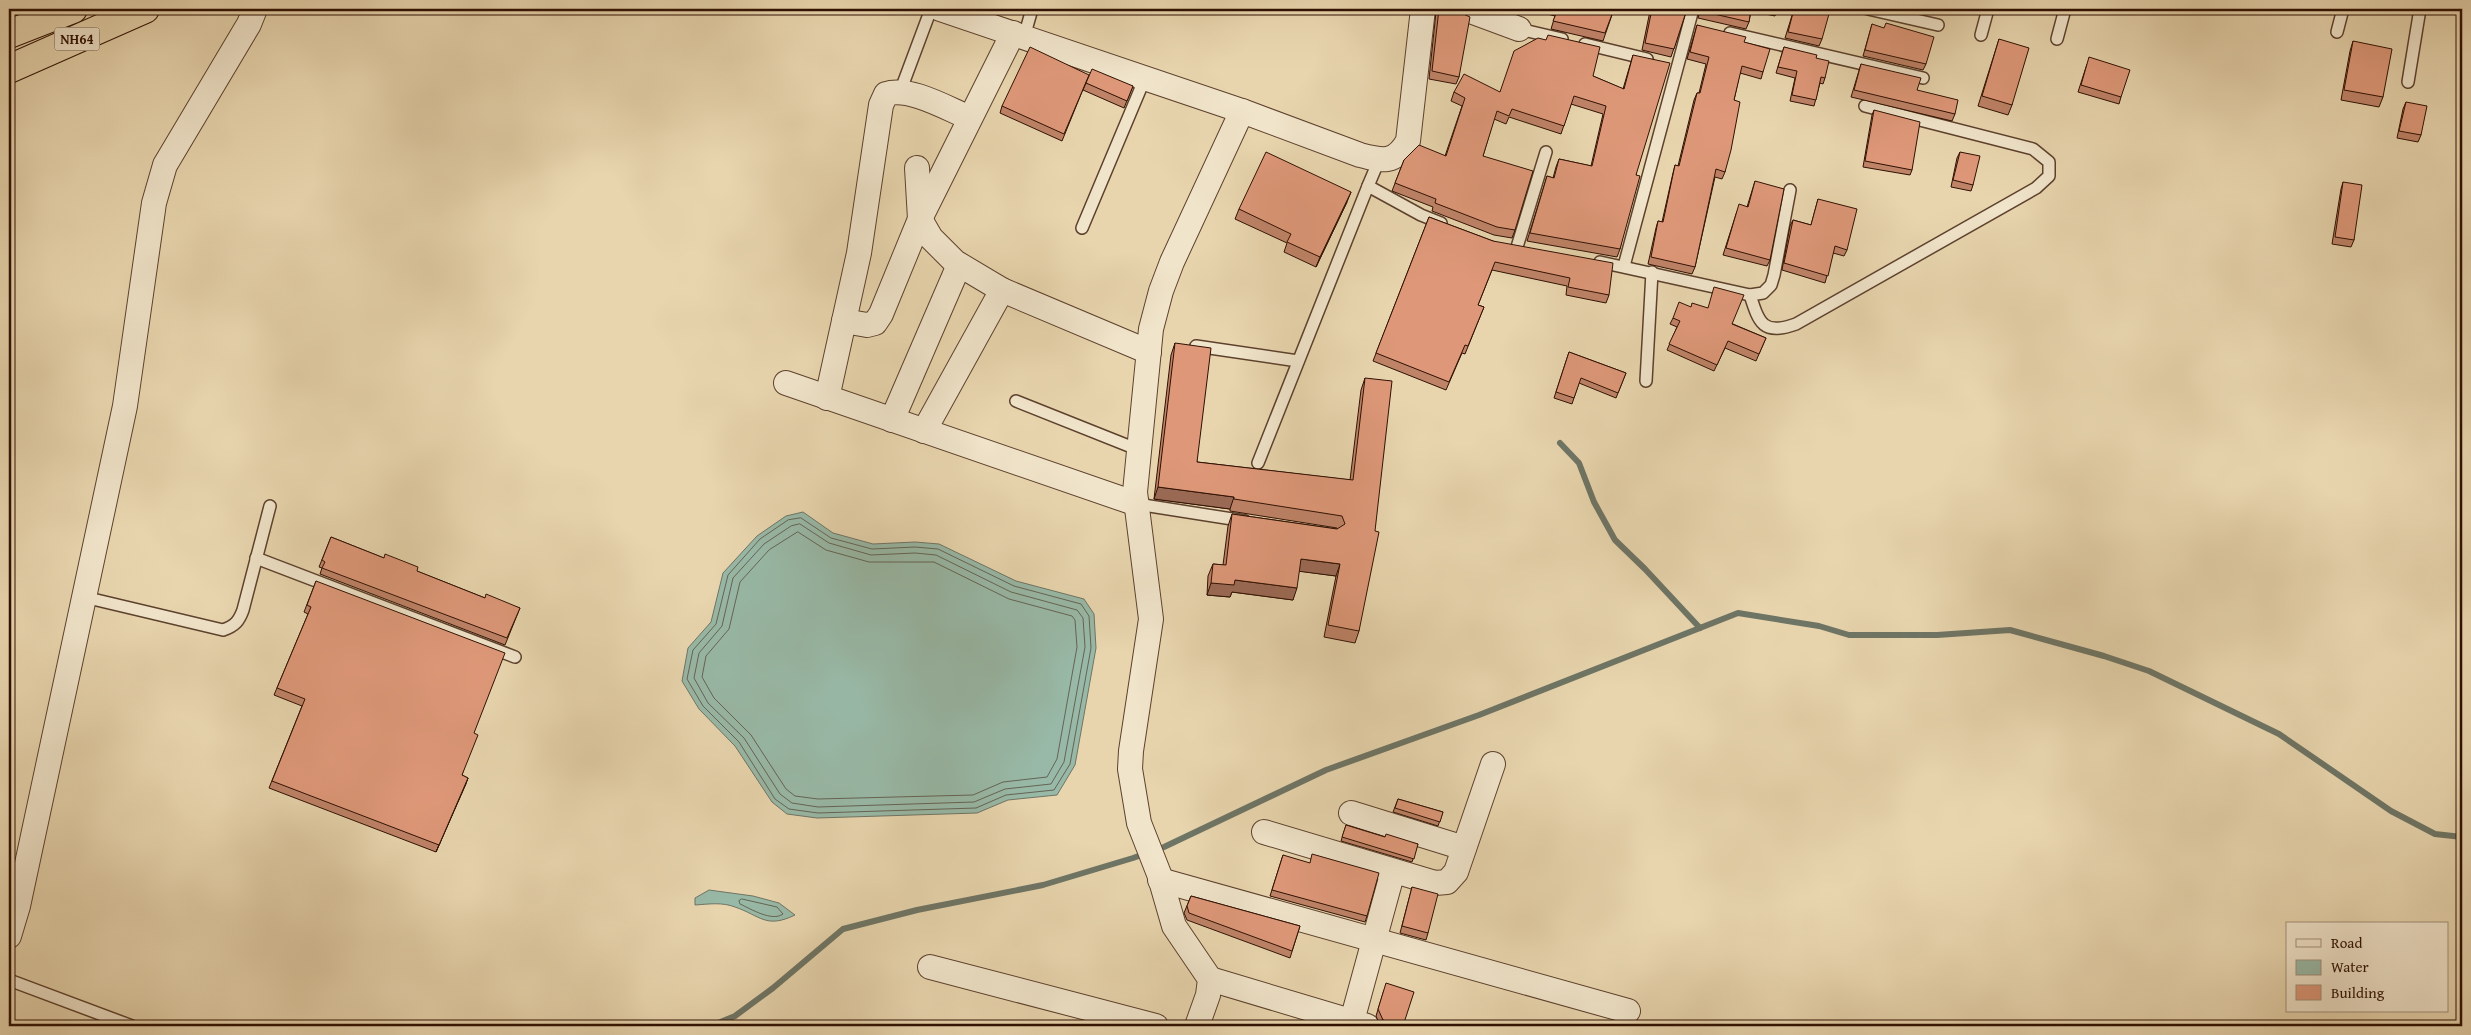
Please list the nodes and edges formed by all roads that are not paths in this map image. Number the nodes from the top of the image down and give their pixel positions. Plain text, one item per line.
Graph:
1 (73, 9) edge
2 (145, 9) edge
3 (255, 9) edge
4 (932, 9) edge
5 (940, 9) edge
6 (1032, 9) edge
7 (1423, 9) edge
8 (1465, 9) edge
9 (1694, 9) edge
10 (1868, 9) edge
11 (1988, 9) edge
12 (2065, 9) edge
13 (2343, 9) edge
14 (2420, 9) edge
15 (1938, 25) dead end
16 (1520, 29) joint
17 (1719, 30) edge
18 (2337, 32) dead end
19 (9, 34) edge
20 (1018, 35) junction
21 (1981, 35) dead end
22 (2057, 39) dead end
23 (1669, 64) junction
24 (9, 69) edge
25 (1145, 78) junction
26 (1923, 78) edge
27 (2408, 82) dead end
28 (900, 92) junction
29 (1865, 106) dead end
30 (1242, 111) junction
31 (970, 118) junction
32 (1546, 152) dead end
33 (1379, 160) junction
34 (917, 168) dead end
35 (1368, 186) junction
36 (1790, 190) dead end
37 (920, 219) junction
38 (1082, 228) dead end
39 (1456, 229) edge
40 (1517, 247) edge
41 (1585, 260) edge
42 (959, 265) junction
43 (1624, 266) junction
44 (1652, 272) junction
45 (1002, 290) junction
46 (1750, 294) junction
47 (844, 321) junction
48 (1189, 345) edge
49 (1149, 352) junction
50 (1298, 361) junction
51 (1646, 381) dead end
52 (786, 384) dead end
53 (827, 398) junction
54 (1016, 401) dead end
55 (892, 420) junction
56 (924, 431) junction
57 (1139, 450) junction
58 (1258, 463) dead end
59 (1136, 504) junction
60 (270, 506) dead end
61 (1254, 522) edge
62 (256, 558) junction
63 (84, 597) junction
64 (515, 657) dead end
65 (1493, 764) dead end
66 (1351, 813) dead end
67 (1264, 832) dead end
68 (1464, 848) junction
69 (1393, 871) junction
70 (1159, 877) junction
71 (9, 936) edge
72 (1375, 941) junction
73 (930, 967) dead end
74 (1210, 979) junction
75 (9, 980) edge
76 (1628, 1011) dead end
77 (1359, 1024) edge
78 (132, 1026) edge
79 (1156, 1026) edge
80 (1197, 1026) edge

1 - 19 highway, NH64
2 - 24 highway, NH64
3 - 63 street
4 - 28 lane
5 - 20 street
6 - 20 lane
7 - 33 street
8 - 16 street
9 - 23 lane
10 - 15 lane
11 - 21 lane
12 - 22 lane
13 - 18 lane
14 - 27 lane
16 - 23 lane
17 - 26 lane
20 - 25 street
20 - 31 street
23 - 43 lane
25 - 30 street
25 - 38 lane
28 - 31 street
28 - 47 street
29 - 46 lane
30 - 33 street
30 - 49 street
31 - 37 street
32 - 40 lane
33 - 35 lane
34 - 37 street
35 - 39 lane
35 - 50 lane
36 - 46 lane
37 - 42 street
37 - 47 street
41 - 43 lane
42 - 45 street
42 - 55 street
43 - 44 lane
44 - 46 lane
44 - 51 lane
45 - 49 street
45 - 56 street
47 - 53 street
48 - 50 lane
49 - 57 street
50 - 58 lane
52 - 53 street
53 - 55 street
54 - 57 lane
55 - 56 street
56 - 59 street
57 - 59 street
59 - 61 lane
59 - 70 street
60 - 62 lane
62 - 63 lane
62 - 64 lane
63 - 71 street
65 - 68 street
66 - 68 street
67 - 69 street
68 - 69 street
69 - 72 street
70 - 72 street
70 - 74 street
72 - 76 street
72 - 77 street
73 - 79 street
74 - 77 street
74 - 80 street
75 - 78 lane

